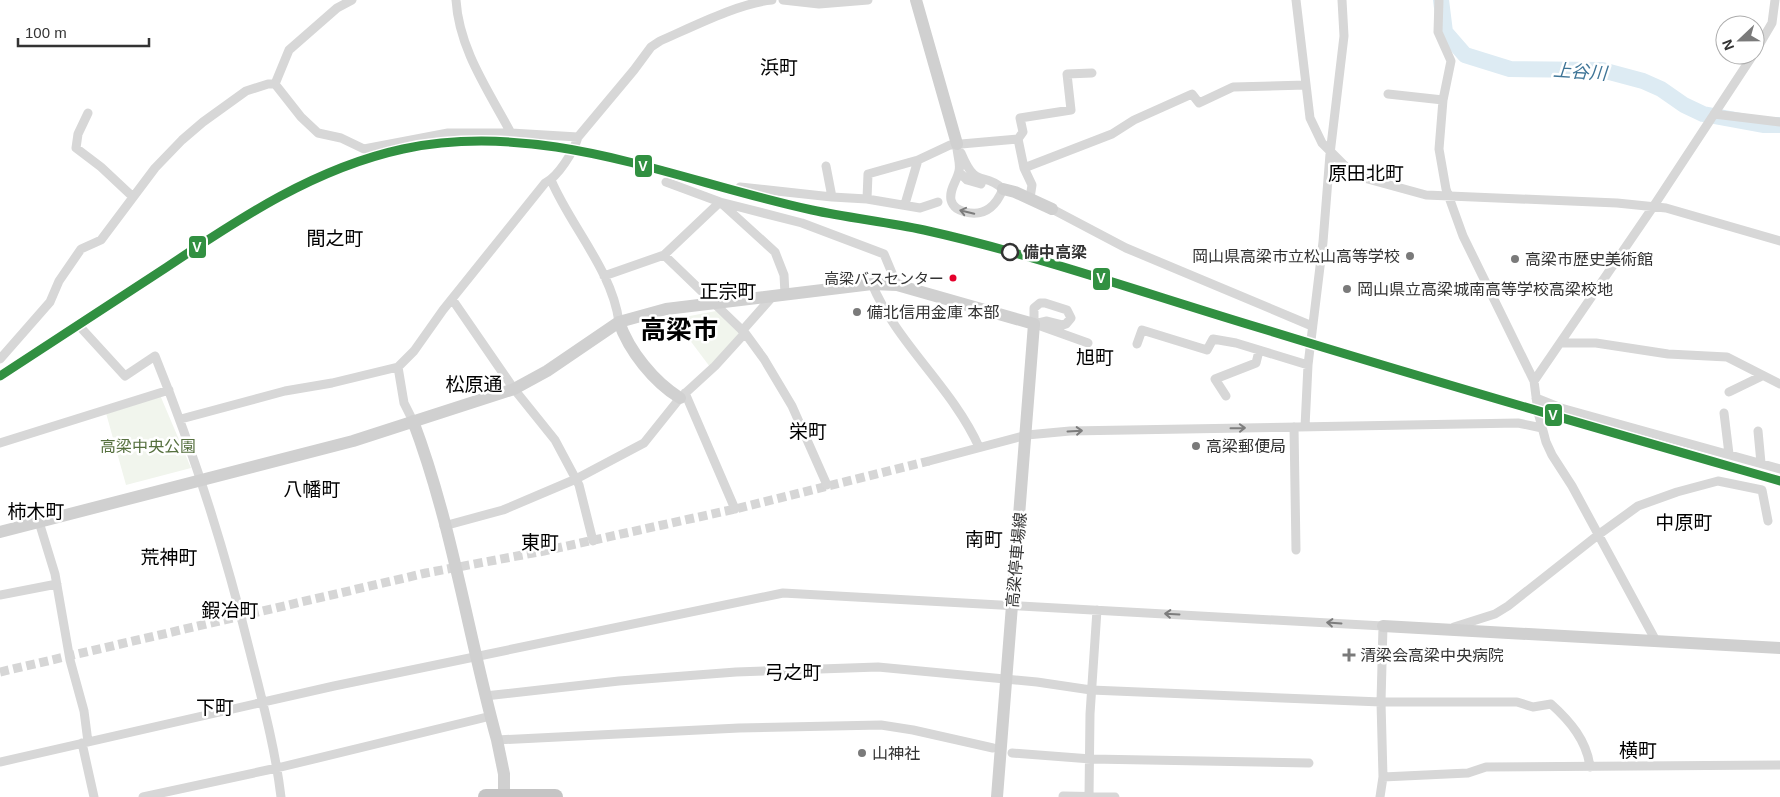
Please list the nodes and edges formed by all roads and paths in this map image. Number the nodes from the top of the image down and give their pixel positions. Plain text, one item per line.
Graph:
1 (352, 0) edge
2 (456, 0) edge
3 (772, 0) edge
4 (783, 0) edge
5 (868, 0) edge
6 (916, 0) edge
7 (1296, 0) edge
8 (1342, 0) edge
9 (1440, 0) edge
10 (1775, 0) edge
11 (1765, 36) edge
12 (1746, 65) edge
13 (1092, 73) dead end
14 (275, 84) junction
15 (1306, 85) junction
16 (1388, 94) dead end
17 (1443, 100) junction
18 (88, 113) dead end
19 (1714, 114) junction
20 (1780, 122) edge
21 (510, 133) junction
22 (578, 136) junction
23 (1018, 139) junction
24 (957, 144) junction
25 (1330, 154) junction
26 (918, 160) junction
27 (826, 166) dead end
28 (1024, 168) junction
29 (959, 172) junction
30 (551, 180) junction
31 (666, 182) dead end
32 (740, 187) dead end
33 (1003, 189) junction
34 (133, 197) junction
35 (832, 197) junction
36 (1449, 197) junction
37 (1030, 198) junction
38 (867, 199) junction
39 (720, 202) junction
40 (938, 202) dead end
41 (904, 204) junction
42 (1653, 207) junction
43 (1052, 209) joint
44 (1780, 241) edge
45 (664, 255) junction
46 (604, 276) junction
47 (872, 284) junction
48 (897, 286) junction
49 (779, 295) junction
50 (452, 299) junction
51 (712, 303) junction
52 (619, 322) junction
53 (1034, 324) junction
54 (1312, 326) junction
55 (82, 330) dead end
56 (744, 332) junction
57 (1088, 343) dead end
58 (1561, 343) junction
59 (1137, 344) dead end
60 (1259, 351) junction
61 (0, 359) edge
62 (1308, 365) junction
63 (398, 367) junction
64 (1762, 376) junction
65 (1534, 381) junction
66 (1780, 384) edge
67 (514, 388) junction
68 (169, 390) junction
69 (1729, 392) dead end
70 (683, 396) junction
71 (1226, 396) dead end
72 (1536, 398) junction
73 (1724, 414) dead end
74 (181, 419) junction
75 (413, 421) junction
76 (1294, 427) junction
77 (1305, 427) junction
78 (1542, 428) junction
79 (1758, 432) dead end
80 (1027, 434) junction
81 (0, 442) edge
82 (979, 447) junction
83 (1729, 454) junction
84 (928, 461) tunnel mouth
85 (1761, 463) junction
86 (1780, 469) edge
87 (576, 479) junction
88 (201, 481) junction
89 (827, 485) dead end
90 (735, 509) dead end
91 (1768, 521) dead end
92 (39, 522) junction
93 (444, 526) junction
94 (0, 532) edge
95 (1598, 535) junction
96 (593, 540) dead end
97 (1296, 550) dead end
98 (57, 584) junction
99 (0, 596) edge
100 (1013, 604) junction
101 (1097, 610) junction
102 (1383, 626) junction
103 (1449, 629) junction
104 (1656, 641) junction
105 (1780, 648) edge
106 (476, 657) junction
107 (1007, 679) junction
108 (1092, 690) junction
109 (485, 696) junction
110 (263, 702) junction
111 (1381, 702) junction
112 (490, 716) junction
113 (497, 740) junction
114 (85, 742) junction
115 (993, 748) dead end
116 (1012, 754) dead end
117 (1091, 759) junction
118 (0, 762) edge
119 (1309, 763) dead end
120 (1780, 765) edge
121 (1590, 767) junction
122 (277, 768) junction
123 (1383, 777) junction
124 (504, 796) edge
125 (1063, 796) edge
126 (94, 797) edge
127 (143, 797) edge
128 (281, 797) edge
129 (486, 797) edge
130 (555, 797) edge
131 (997, 797) edge
132 (1089, 797) edge
133 (1115, 797) edge
134 (1380, 797) edge

1 - 14 street
2 - 21 street
3 - 22 street
4 - 5 street
6 - 24 street
7 - 15 street
8 - 25 street
9 - 17 street
10 - 11 street
12 - 19 street
13 - 23 street
14 - 21 street
14 - 34 street
15 - 25 street
15 - 28 street
16 - 17 street
17 - 36 street
18 - 34 street
19 - 20 street
19 - 42 street
21 - 22 street
22 - 30 street
23 - 24 street
23 - 28 street
24 - 26 street
24 - 29 street
24 - 33 street
25 - 36 street
25 - 54 street
26 - 38 street
26 - 41 street
27 - 35 street
28 - 37 street
29 - 33 street
33 -> 29 street
30 - 46 street
30 - 50 street
31 - 39 street
32 - 35 street
33 - 37 street
34 - 61 street
35 - 38 street
36 - 42 street
36 - 65 street
37 - 43 street
38 - 41 street
39 - 45 street
39 - 48 street
39 - 49 street
40 - 41 street
42 - 44 street
42 - 58 street
43 - 54 street
45 - 46 street
45 - 51 street
46 - 52 street
47 - 48 street
47 - 49 street
47 - 82 street
48 - 53 street
49 - 51 street
49 - 56 street
50 - 63 street
50 - 67 street
51 - 52 street
51 - 56 street
52 - 67 street
52 - 70 street
53 - 57 street
53 - 80 street, 高梁停車場線
54 - 62 street
55 - 68 street
56 - 70 street
56 - 89 street
58 - 64 street
58 - 65 street
59 - 60 street
60 - 62 street
60 - 71 street
62 - 77 street
63 - 74 street
63 - 75 street
64 - 66 street
64 - 69 street
65 - 72 street
67 - 75 street
67 - 87 street
68 - 74 street
68 - 81 street
70 - 87 street
70 - 90 street
72 - 78 street
72 - 83 street
73 - 83 street
74 - 88 street
75 - 88 street
75 - 93 street
76 - 77 street
80 -> 76 street
76 - 97 street
77 - 78 street
78 - 95 street
79 - 85 street
80 - 82 street
80 - 100 street, 高梁停車場線
82 - 84 street
83 - 85 street
85 - 86 street
87 - 93 street
87 - 96 street
88 - 92 street
88 - 110 street
91 - 95 street
92 - 94 street
92 - 98 street
93 - 106 street
95 - 103 street
95 - 104 street
98 - 99 street
98 - 114 street
100 - 101 street
100 - 106 street
100 - 107 street, 高梁停車場線
102 -> 101 street
101 - 108 street
102 - 103 street
102 - 111 street
103 - 104 street
104 - 105 street
106 - 109 street
106 - 110 street
107 - 108 street
107 - 109 street
107 - 131 street, 高梁停車場線
108 - 111 street
108 - 117 street
109 - 112 street
110 - 114 street
110 - 122 street
111 - 121 street
111 - 123 street
112 - 113 street
112 - 122 street
113 - 115 street
113 - 124 street
114 - 118 street
114 - 126 street
116 - 117 street
117 - 119 street
117 - 132 street
120 - 121 street
121 - 123 street
122 - 127 street
122 - 128 street
123 - 134 street
124 - 129 highway
124 - 130 highway
125 - 132 street
132 - 133 street

